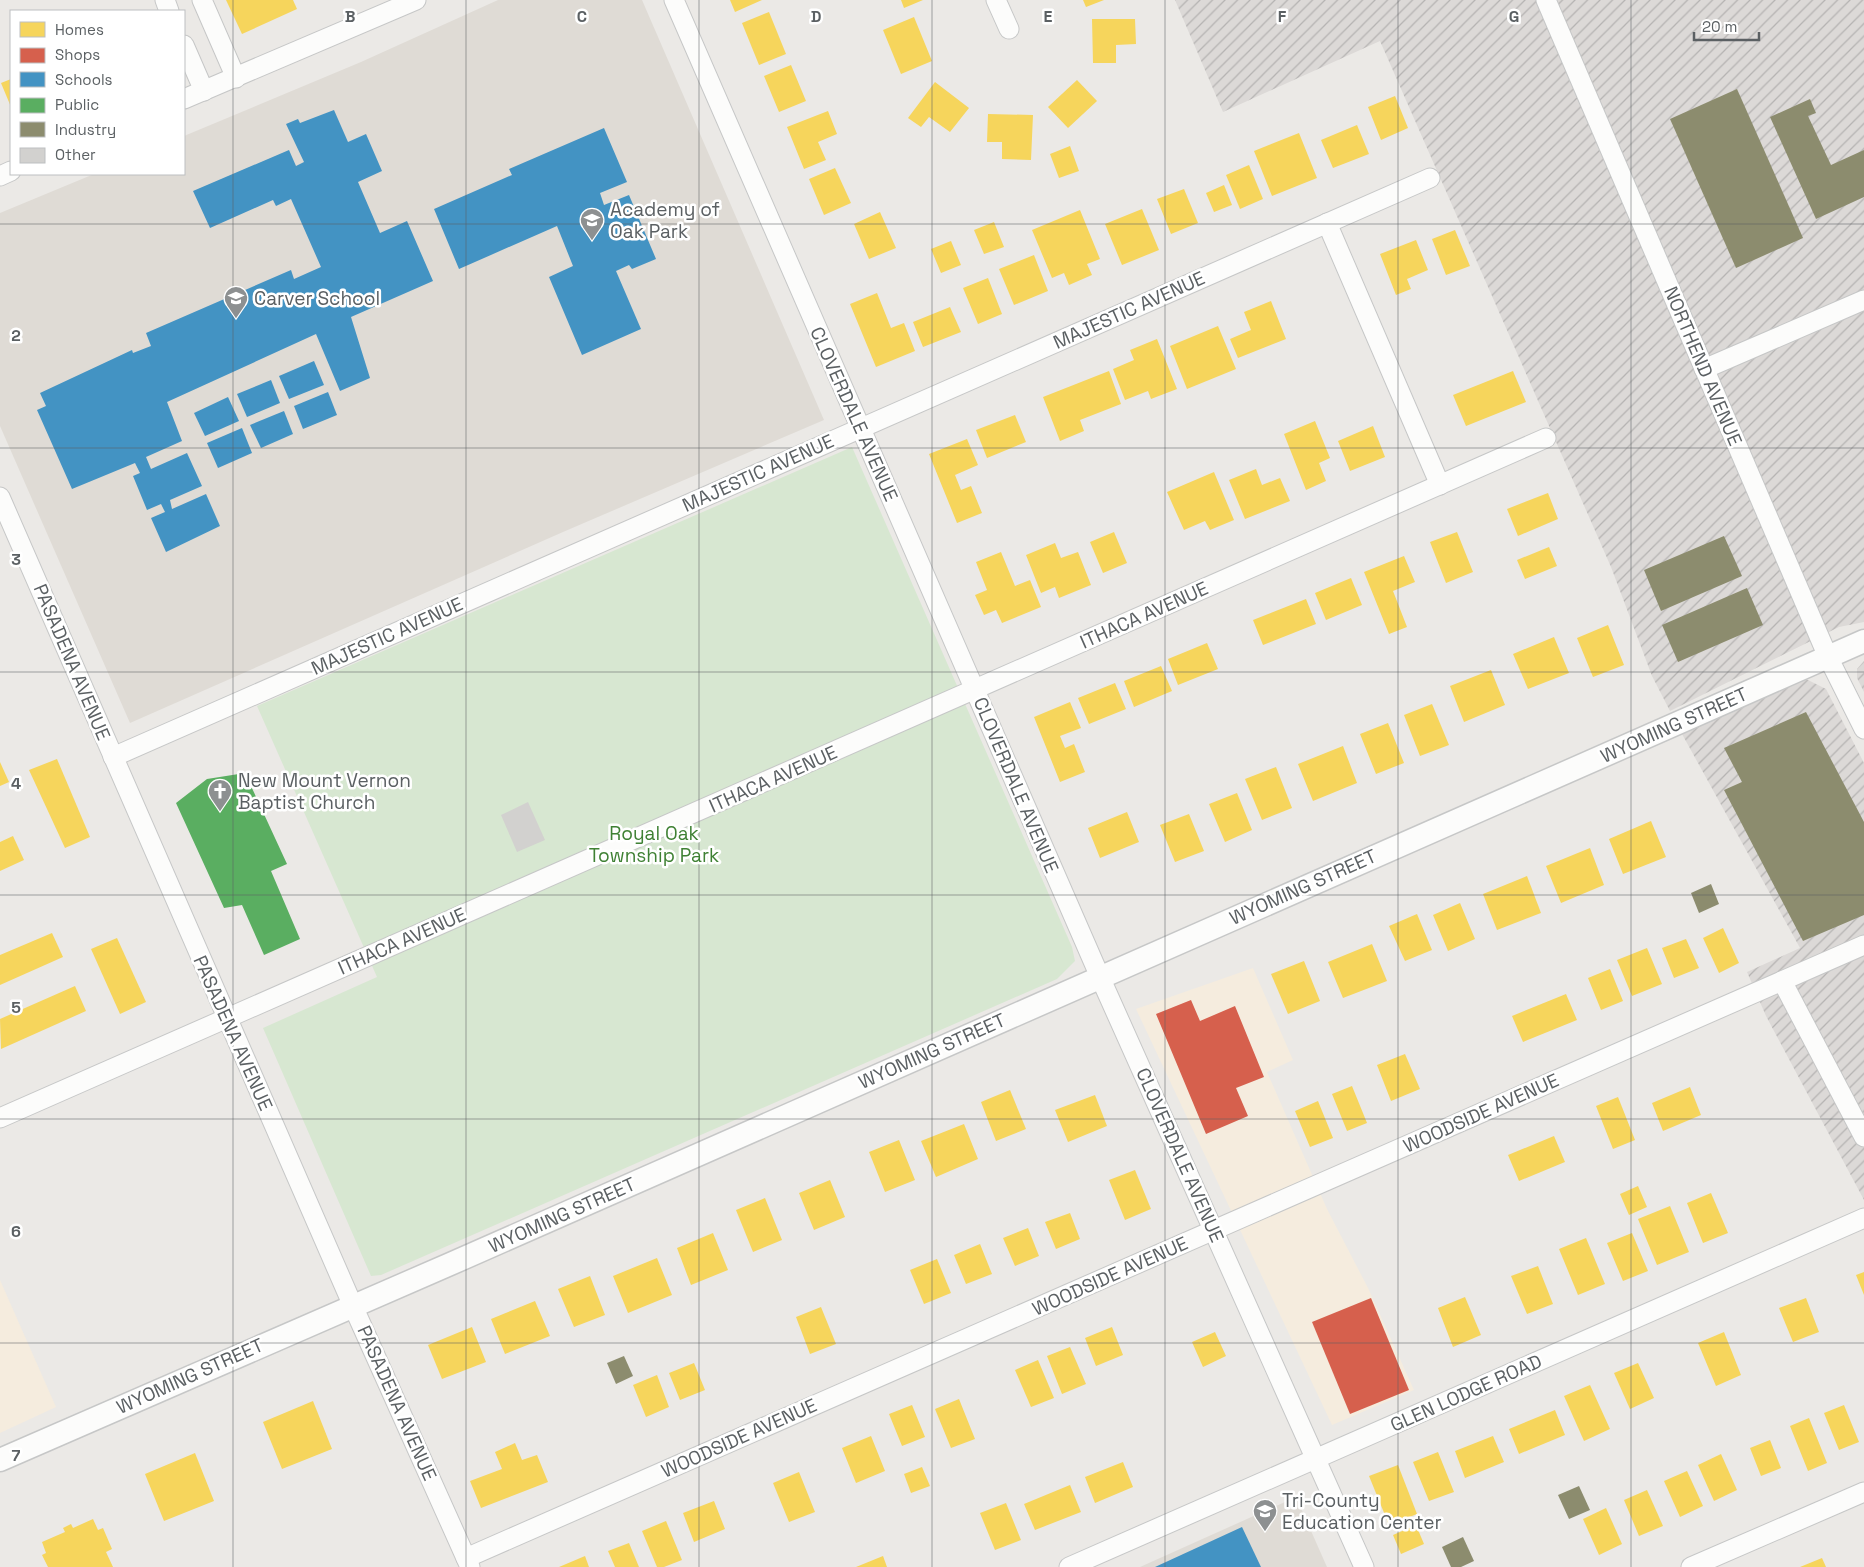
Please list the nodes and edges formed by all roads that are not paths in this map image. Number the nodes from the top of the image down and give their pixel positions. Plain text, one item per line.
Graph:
1 (202, 0) edge
2 (416, 0) edge
3 (674, 0) edge
4 (996, 0) edge
5 (1546, 0) edge
6 (1009, 29) dead end
7 (185, 47) edge
8 (236, 78) junction
9 (204, 91) junction
10 (185, 99) edge
11 (1430, 178) dead end
12 (1327, 223) junction
13 (1864, 300) edge
14 (1704, 369) junction
15 (860, 428) junction
16 (1546, 438) dead end
17 (1440, 485) junction
18 (0, 497) edge
19 (1864, 641) edge
20 (1828, 657) junction
21 (975, 690) junction
22 (1864, 729) edge
23 (113, 757) junction
24 (1864, 945) edge
25 (1100, 977) junction
26 (1782, 981) junction
27 (227, 1018) junction
28 (0, 1118) edge
29 (1864, 1137) edge
30 (1864, 1218) edge
31 (1214, 1230) junction
32 (352, 1306) junction
33 (1315, 1459) junction
34 (0, 1460) edge
35 (1864, 1492) edge
36 (468, 1562) edge
37 (1069, 1567) edge
38 (1364, 1567) edge
39 (1691, 1567) edge

1 - 8 street
2 - 8 street
3 - 15 street, CLOVERDALE AVENUE
4 - 6 street
5 - 14 street, NORTHEND AVENUE
7 - 9 street
8 - 9 street
9 - 10 street
11 - 12 street, MAJESTIC AVENUE
12 - 15 street, MAJESTIC AVENUE
12 - 17 street
13 - 14 street
14 - 20 street, NORTHEND AVENUE
15 - 21 street, CLOVERDALE AVENUE
15 - 23 street, MAJESTIC AVENUE
16 - 17 street, ITHACA AVENUE
17 - 21 street, ITHACA AVENUE
18 - 23 street, PASADENA AVENUE
19 - 20 street, WYOMING STREET
20 - 22 street, NORTHEND AVENUE
20 - 25 street, WYOMING STREET
21 - 25 street, CLOVERDALE AVENUE
21 - 27 street, ITHACA AVENUE
23 - 27 street, PASADENA AVENUE
24 - 26 street, WOODSIDE AVENUE
25 - 31 street, CLOVERDALE AVENUE
25 - 32 street, WYOMING STREET
26 - 29 street
26 - 31 street, WOODSIDE AVENUE
27 - 28 street, ITHACA AVENUE
27 - 32 street, PASADENA AVENUE
30 - 33 street, GLEN LODGE ROAD
31 - 33 street, CLOVERDALE AVENUE
31 - 36 street, WOODSIDE AVENUE
32 - 34 street, WYOMING STREET
32 - 36 street, PASADENA AVENUE
33 - 37 street, GLEN LODGE ROAD
33 - 38 street, CLOVERDALE AVENUE
35 - 39 street

